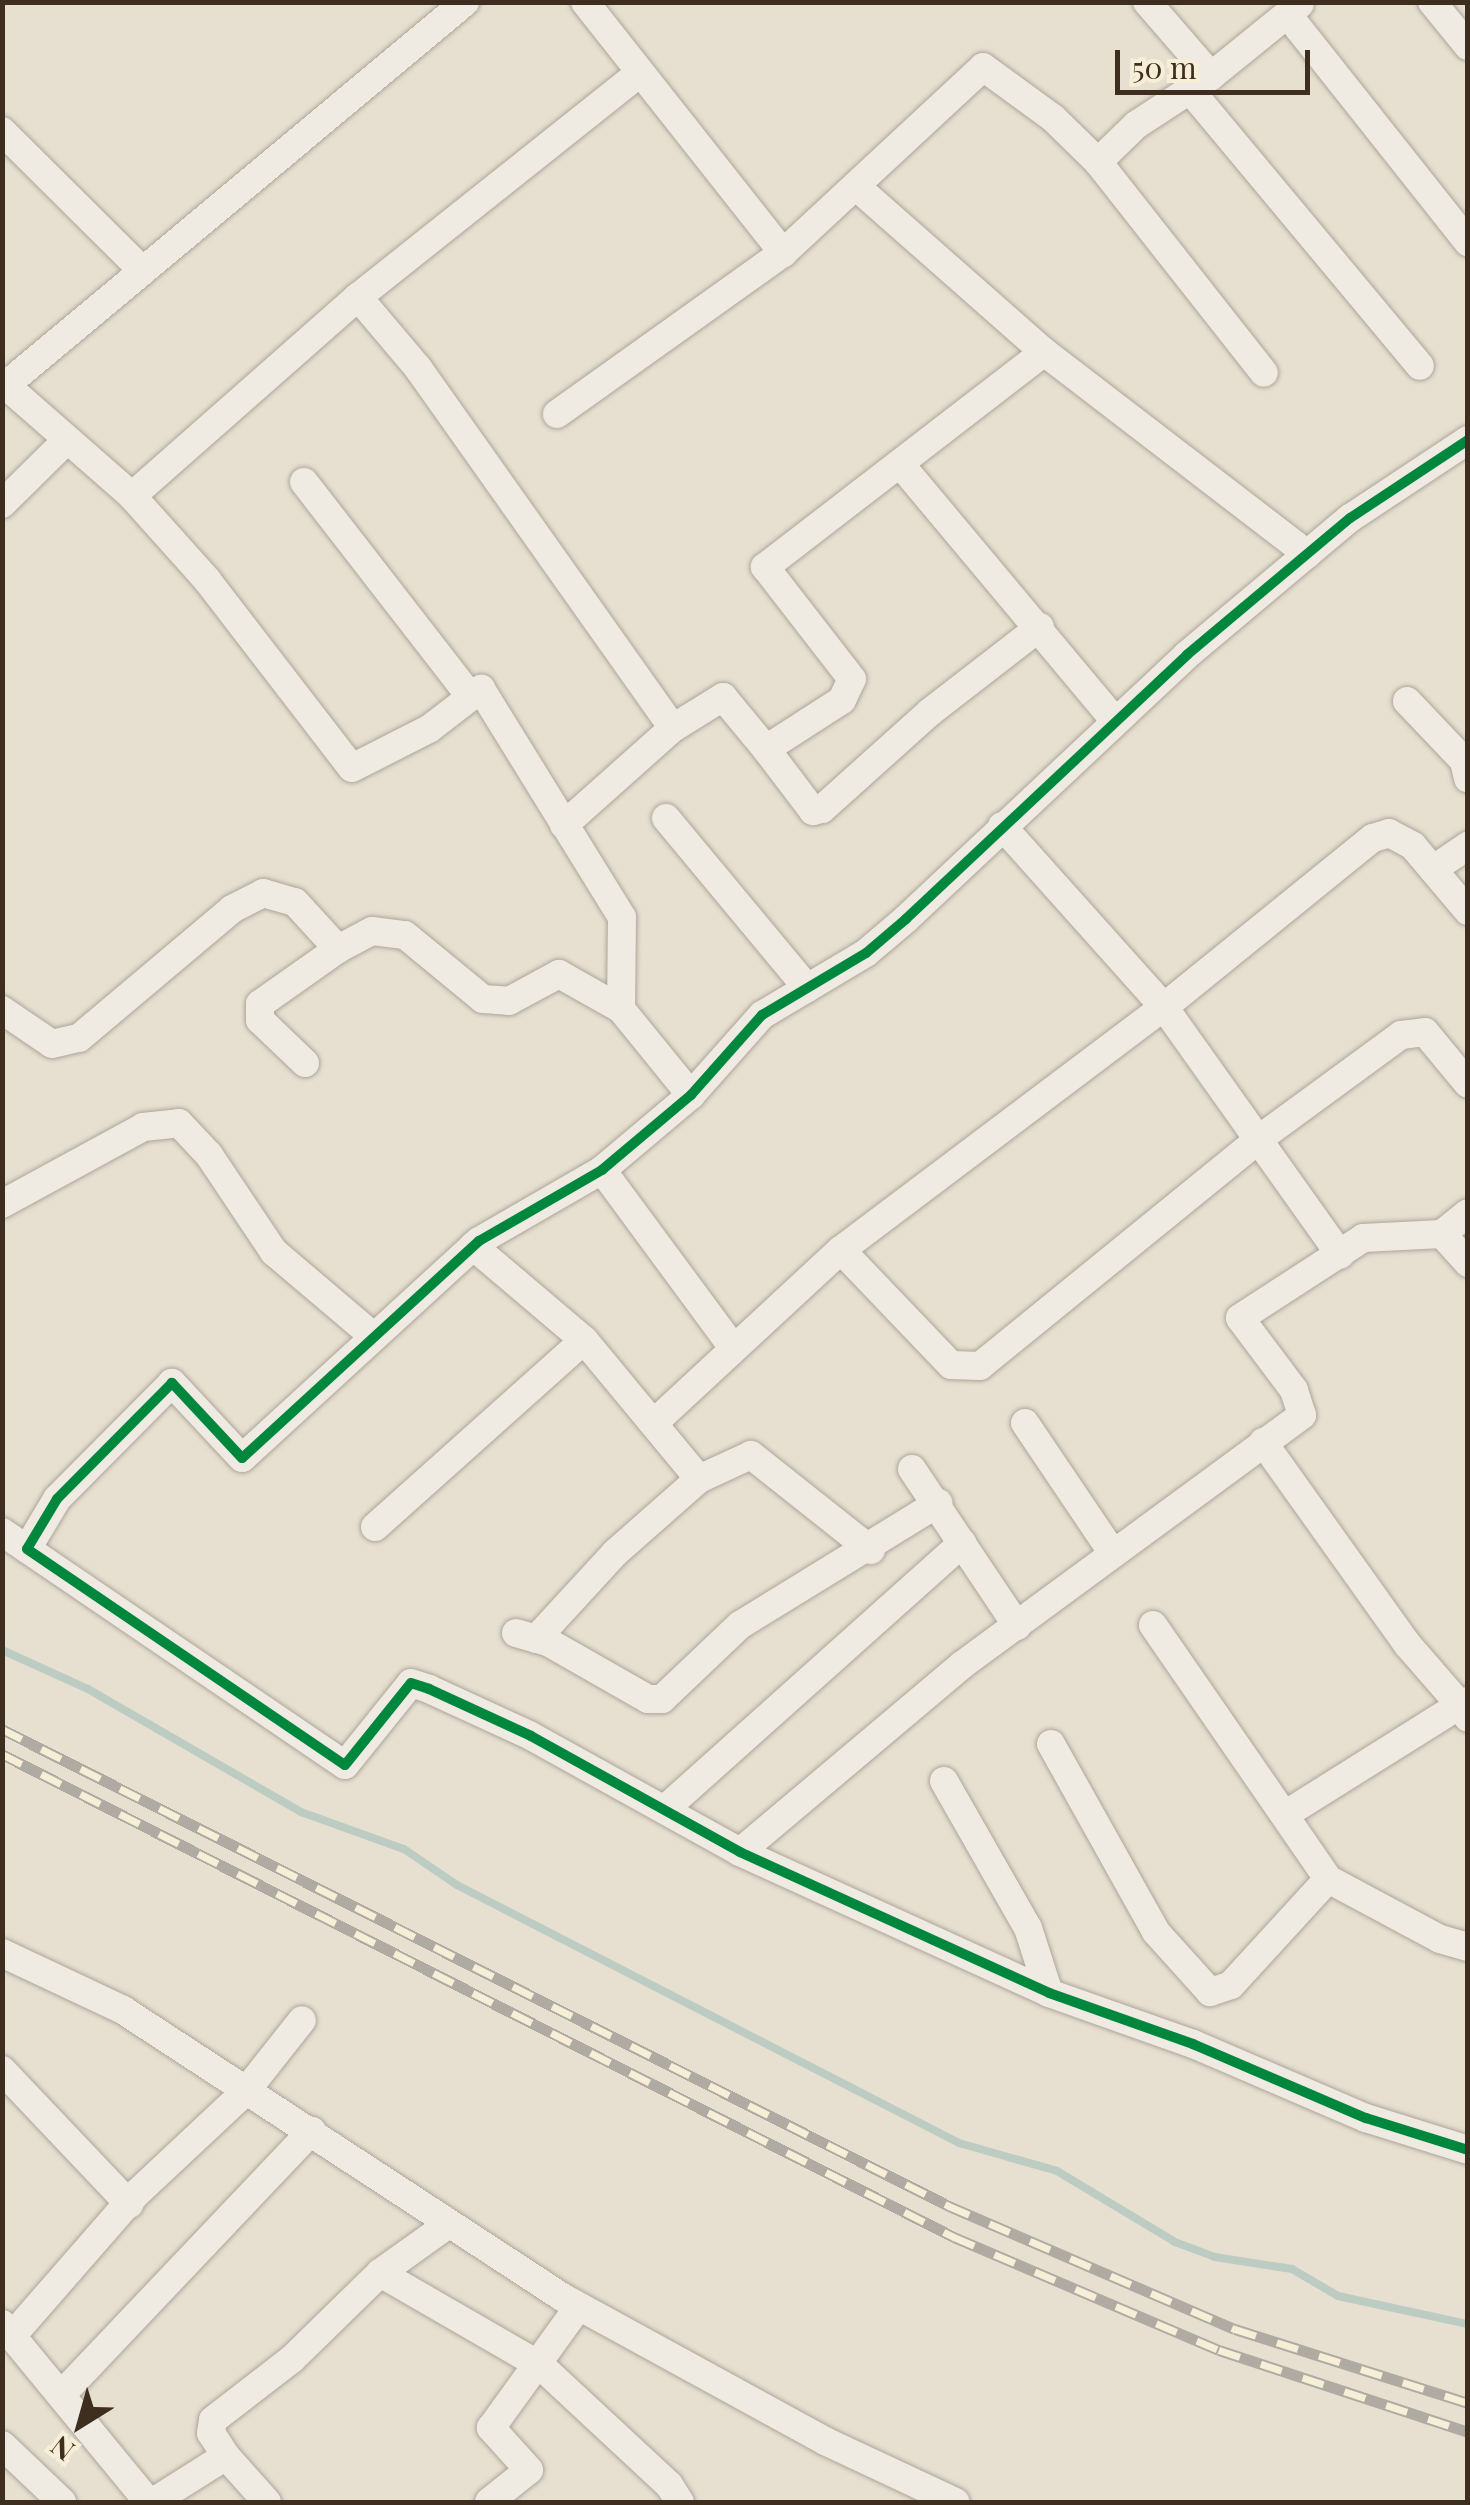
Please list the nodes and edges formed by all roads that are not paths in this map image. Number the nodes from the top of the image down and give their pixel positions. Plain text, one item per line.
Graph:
1 (465, 2) edge
2 (585, 2) edge
3 (1148, 2) edge
4 (1432, 2) edge
5 (1294, 9) edge
6 (1468, 46) edge
7 (640, 73) junction
8 (1201, 83) junction
9 (2, 131) edge
10 (1098, 162) junction
11 (859, 189) junction
12 (1468, 242) edge
13 (783, 253) junction
14 (140, 268) junction
15 (358, 297) junction
16 (1044, 352) junction
17 (1420, 366) dead end
18 (1264, 373) dead end
19 (4, 384) edge
20 (557, 414) dead end
21 (67, 440) junction
22 (1468, 440) edge
23 (901, 466) junction
24 (304, 482) dead end
25 (132, 496) junction
26 (2, 504) edge
27 (1308, 554) junction
28 (1040, 627) junction
29 (470, 695) junction
30 (1406, 702) dead end
31 (1116, 720) junction
32 (673, 728) junction
33 (766, 749) junction
34 (1468, 779) edge
35 (666, 818) dead end
36 (564, 825) junction
37 (1002, 826) junction
38 (1468, 846) edge
39 (1435, 868) junction
40 (1468, 910) edge
41 (338, 949) junction
42 (807, 988) junction
43 (1164, 1007) junction
44 (621, 1008) junction
45 (2, 1010) edge
46 (305, 1063) dead end
47 (1468, 1084) edge
48 (691, 1095) junction
49 (1259, 1139) junction
50 (602, 1170) junction
51 (2, 1204) edge
52 (1468, 1214) edge
53 (1442, 1234) junction
54 (472, 1246) junction
55 (841, 1250) junction
56 (1340, 1255) junction
57 (1468, 1263) edge
58 (374, 1336) junction
59 (584, 1340) junction
60 (731, 1346) junction
61 (655, 1422) junction
62 (1025, 1423) dead end
63 (1263, 1442) junction
64 (912, 1469) dead end
65 (699, 1479) junction
66 (938, 1504) junction
67 (375, 1527) dead end
68 (2, 1532) edge
69 (963, 1543) junction
70 (27, 1549) junction
71 (871, 1550) junction
72 (1112, 1552) junction
73 (1152, 1625) dead end
74 (1016, 1626) junction
75 (1465, 1708) edge
76 (1051, 1744) dead end
77 (944, 1780) dead end
78 (665, 1810) junction
79 (1286, 1814) junction
80 (740, 1852) junction
81 (1328, 1880) junction
82 (1468, 1947) edge
83 (2, 1954) edge
84 (1049, 1994) junction
85 (302, 2020) dead end
86 (2, 2070) edge
87 (246, 2091) junction
88 (312, 2131) junction
89 (1468, 2150) edge
90 (129, 2204) junction
91 (446, 2226) junction
92 (380, 2272) junction
93 (579, 2306) junction
94 (8, 2330) edge
95 (538, 2364) junction
96 (62, 2394) junction
97 (2, 2445) edge
98 (226, 2456) junction
99 (941, 2499) edge
100 (160, 2500) edge
101 (62, 2502) edge
102 (266, 2502) edge
103 (488, 2502) edge
104 (680, 2502) edge

1 - 14 street
2 - 7 street
3 - 8 street
4 - 6 street
5 - 8 street
5 - 12 street
7 - 13 street
7 - 15 street
8 - 10 street
8 - 17 street
9 - 14 street
10 - 11 street
10 - 18 street
11 - 13 street
11 - 16 street
13 - 20 street
14 - 19 street
15 - 25 street
15 - 32 street
16 - 23 street
16 - 27 street
19 - 21 street
21 - 25 street
21 - 26 street
22 - 27 street
23 - 28 street
23 - 33 street
24 - 29 street
25 - 29 street
27 - 31 street
28 - 31 street
28 - 33 street
29 - 36 street
30 - 34 street
31 - 37 street
32 - 33 street
32 - 36 street
35 - 42 street
36 - 44 street
37 - 42 street
37 - 43 street
38 - 39 street
39 - 40 street
39 - 43 street
41 - 44 street
41 - 45 street
41 - 46 street
42 - 48 street
43 - 49 street
43 - 55 street
44 - 48 street
47 - 49 street
48 - 50 street
49 - 55 street
49 - 56 street
50 - 54 street
50 - 60 street
51 - 58 street
52 - 53 street
53 - 56 street
53 - 57 street
54 - 58 street
54 - 59 street
55 - 60 street
56 - 63 street
58 - 70 street
59 - 61 street
59 - 67 street
60 - 61 street
61 - 65 street
62 - 72 street
63 - 72 street
63 - 75 street
64 - 66 street
65 - 71 street
65 - 71 street
66 - 69 street
66 - 71 street
68 - 70 street
69 - 74 street
69 - 78 street
70 - 78 street
72 - 74 street
73 - 79 street
74 - 80 street
75 - 79 street
76 - 81 street
77 - 84 street
78 - 80 street
79 - 81 street
80 - 84 street
81 - 82 street
83 - 87 street
84 - 89 street
85 - 87 street
86 - 90 street
87 - 88 street
87 - 90 street
88 - 91 street
88 - 96 street
90 - 94 street
91 - 92 street
91 - 93 street
92 - 95 street
92 - 98 street
93 - 95 street
93 - 99 street
94 - 96 street
95 - 103 street
95 - 104 street
96 - 100 street
97 - 101 street
98 - 100 street
98 - 102 street

